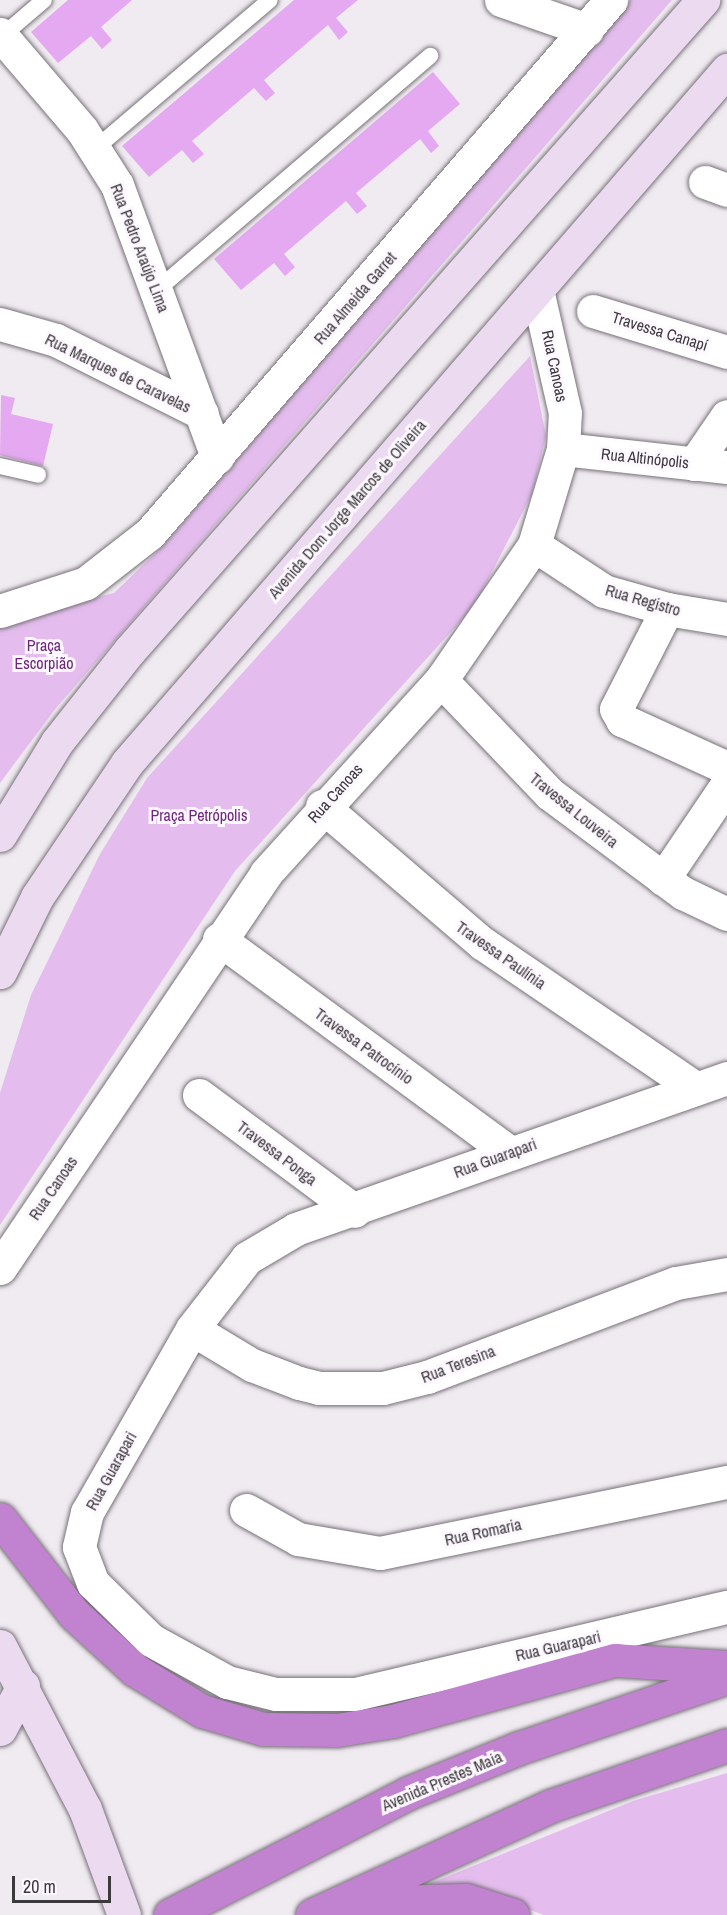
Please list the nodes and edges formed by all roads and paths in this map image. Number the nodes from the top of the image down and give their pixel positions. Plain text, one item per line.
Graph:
1 (44, 0) edge
2 (270, 0) edge
3 (501, 0) edge
4 (611, 0) edge
5 (703, 0) edge
6 (587, 30) junction
7 (1, 35) edge
8 (430, 56) dead end
9 (727, 70) edge
10 (96, 148) junction
11 (157, 290) junction
12 (537, 290) junction
13 (593, 311) dead end
14 (0, 324) edge
15 (727, 352) edge
16 (202, 413) junction
17 (727, 416) edge
18 (563, 449) junction
19 (217, 457) junction
20 (694, 464) junction
21 (0, 466) edge
22 (727, 467) edge
23 (38, 475) dead end
24 (534, 545) junction
25 (667, 609) junction
26 (0, 611) edge
27 (727, 619) edge
28 (441, 680) junction
29 (727, 768) edge
30 (727, 783) edge
31 (322, 806) junction
32 (0, 835) edge
33 (663, 879) junction
34 (727, 914) edge
35 (219, 939) junction
36 (0, 972) edge
37 (727, 1078) edge
38 (694, 1087) junction
39 (199, 1095) dead end
40 (509, 1152) junction
41 (355, 1211) junction
42 (0, 1268) edge
43 (727, 1274) edge
44 (192, 1329) junction
45 (727, 1482) edge
46 (246, 1510) dead end
47 (0, 1519) edge
48 (727, 1607) edge
49 (0, 1646) edge
50 (727, 1667) edge
51 (727, 1677) edge
52 (23, 1686) junction
53 (0, 1729) edge
54 (727, 1745) edge
55 (324, 1910) edge
56 (124, 1915) edge
57 (170, 1915) edge
58 (513, 1915) edge

1 - 7 lane
2 - 10 lane
3 - 6 street
4 - 6 street, Rua Almeida Garret
5 - 32 main road
6 - 19 street, Rua Almeida Garret
7 - 10 street, Rua Pedro Araújo Lima
8 - 11 lane
9 - 12 main road, Avenida Dom Jorge Marcos de Oliveira
10 - 11 street, Rua Pedro Araújo Lima
11 - 16 street, Rua Pedro Araújo Lima
12 - 18 street, Rua Canoas
12 - 36 main road, Avenida Dom Jorge Marcos de Oliveira
13 - 15 street, Travessa Canapí
14 - 16 street, Rua Marques de Caravelas
16 - 19 street, Rua Pedro Araújo Lima
17 - 20 street
18 - 20 street, Rua Altinópolis
18 - 24 street, Rua Canoas
19 - 26 street, Rua Almeida Garret
20 - 22 street, Rua Altinópolis
21 - 23 lane
24 - 25 street, Rua Registro
24 - 28 street, Rua Canoas
25 - 27 street, Rua Registro
25 - 29 street
28 - 31 street, Rua Canoas
28 - 33 street, Travessa Louveira
30 - 33 street
31 - 35 street, Rua Canoas
31 - 38 street, Travessa Paulínia
33 - 34 street, Travessa Louveira
35 - 40 street, Travessa Patrocínio
35 - 42 street, Rua Canoas
37 - 38 street, Rua Guarapari
38 - 40 street, Rua Guarapari
39 - 41 street, Travessa Ponga
40 - 41 street, Rua Guarapari
41 - 44 street, Rua Guarapari
43 - 44 street, Rua Teresina
44 - 48 street, Rua Guarapari
45 - 46 street, Rua Romaria
47 - 50 highway
49 - 52 main road
51 - 57 highway, Avenida Prestes Maia
52 - 53 main road
52 - 56 main road
54 - 55 highway
55 - 58 highway

